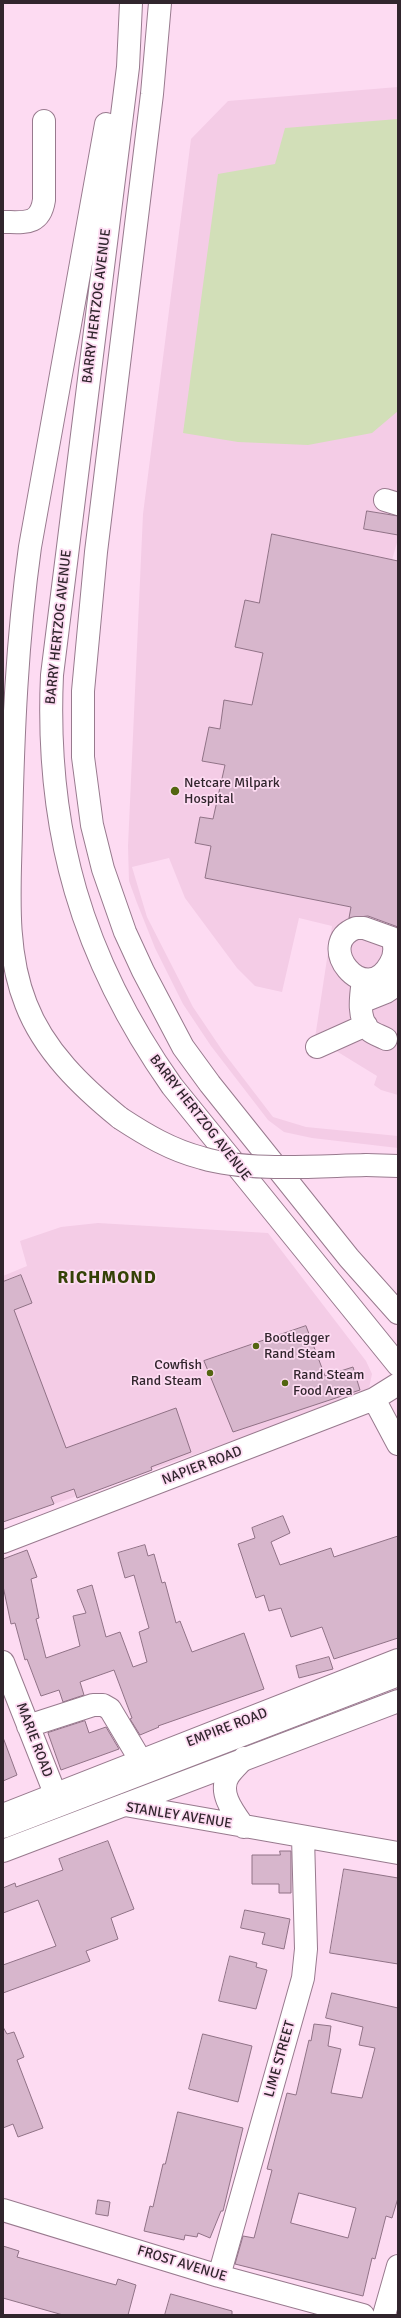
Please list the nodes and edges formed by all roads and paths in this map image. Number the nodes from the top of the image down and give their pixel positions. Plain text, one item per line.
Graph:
1 (130, 3) edge
2 (160, 3) edge
3 (130, 25) junction
4 (44, 121) dead end
5 (3, 222) edge
6 (363, 980) dead end
7 (398, 984) edge
8 (361, 1002) junction
9 (366, 1024) junction
10 (386, 1039) dead end
11 (317, 1047) dead end
12 (398, 1166) edge
13 (398, 1313) edge
14 (398, 1365) edge
15 (398, 1384) edge
16 (374, 1399) junction
17 (398, 1444) edge
18 (3, 1542) edge
19 (398, 1660) edge
20 (3, 1662) edge
21 (398, 1675) edge
22 (398, 1702) edge
23 (28, 1726) junction
24 (244, 1758) junction
25 (141, 1761) junction
26 (56, 1796) junction
27 (125, 1805) junction
28 (3, 1815) edge
29 (3, 1827) edge
30 (244, 1827) junction
31 (303, 1837) junction
32 (3, 1852) edge
33 (398, 1853) edge
34 (3, 2210) edge
35 (398, 2266) edge
36 (219, 2276) junction
37 (363, 2315) edge
38 (384, 2315) edge

1 - 3 main road, BARRY HERTZOG AVENUE
2 - 13 main road, BARRY HERTZOG AVENUE
3 - 12 main road, bridge
3 - 14 main road, BARRY HERTZOG AVENUE
4 - 5 main road
6 - 8 main road
7 - 8 main road
8 - 9 main road
9 - 10 main road
9 - 11 main road
15 - 16 main road, NAPIER ROAD
16 - 17 main road
16 - 18 main road, NAPIER ROAD
19 - 25 main road, EMPIRE ROAD
20 - 23 main road, MARIE ROAD
21 - 29 main road
22 - 24 main road
23 - 25 main road
23 - 26 main road, MARIE ROAD
24 - 27 main road
24 - 30 main road, STANLEY AVENUE
25 - 26 main road, EMPIRE ROAD
26 - 28 main road
27 - 30 main road, STANLEY AVENUE
27 - 32 main road, STANLEY AVENUE
30 - 31 main road, STANLEY AVENUE
31 - 33 main road, STANLEY AVENUE
31 - 36 main road, LIME STREET
34 - 36 main road, FROST AVENUE
35 - 38 main road
36 - 37 main road, FROST AVENUE

